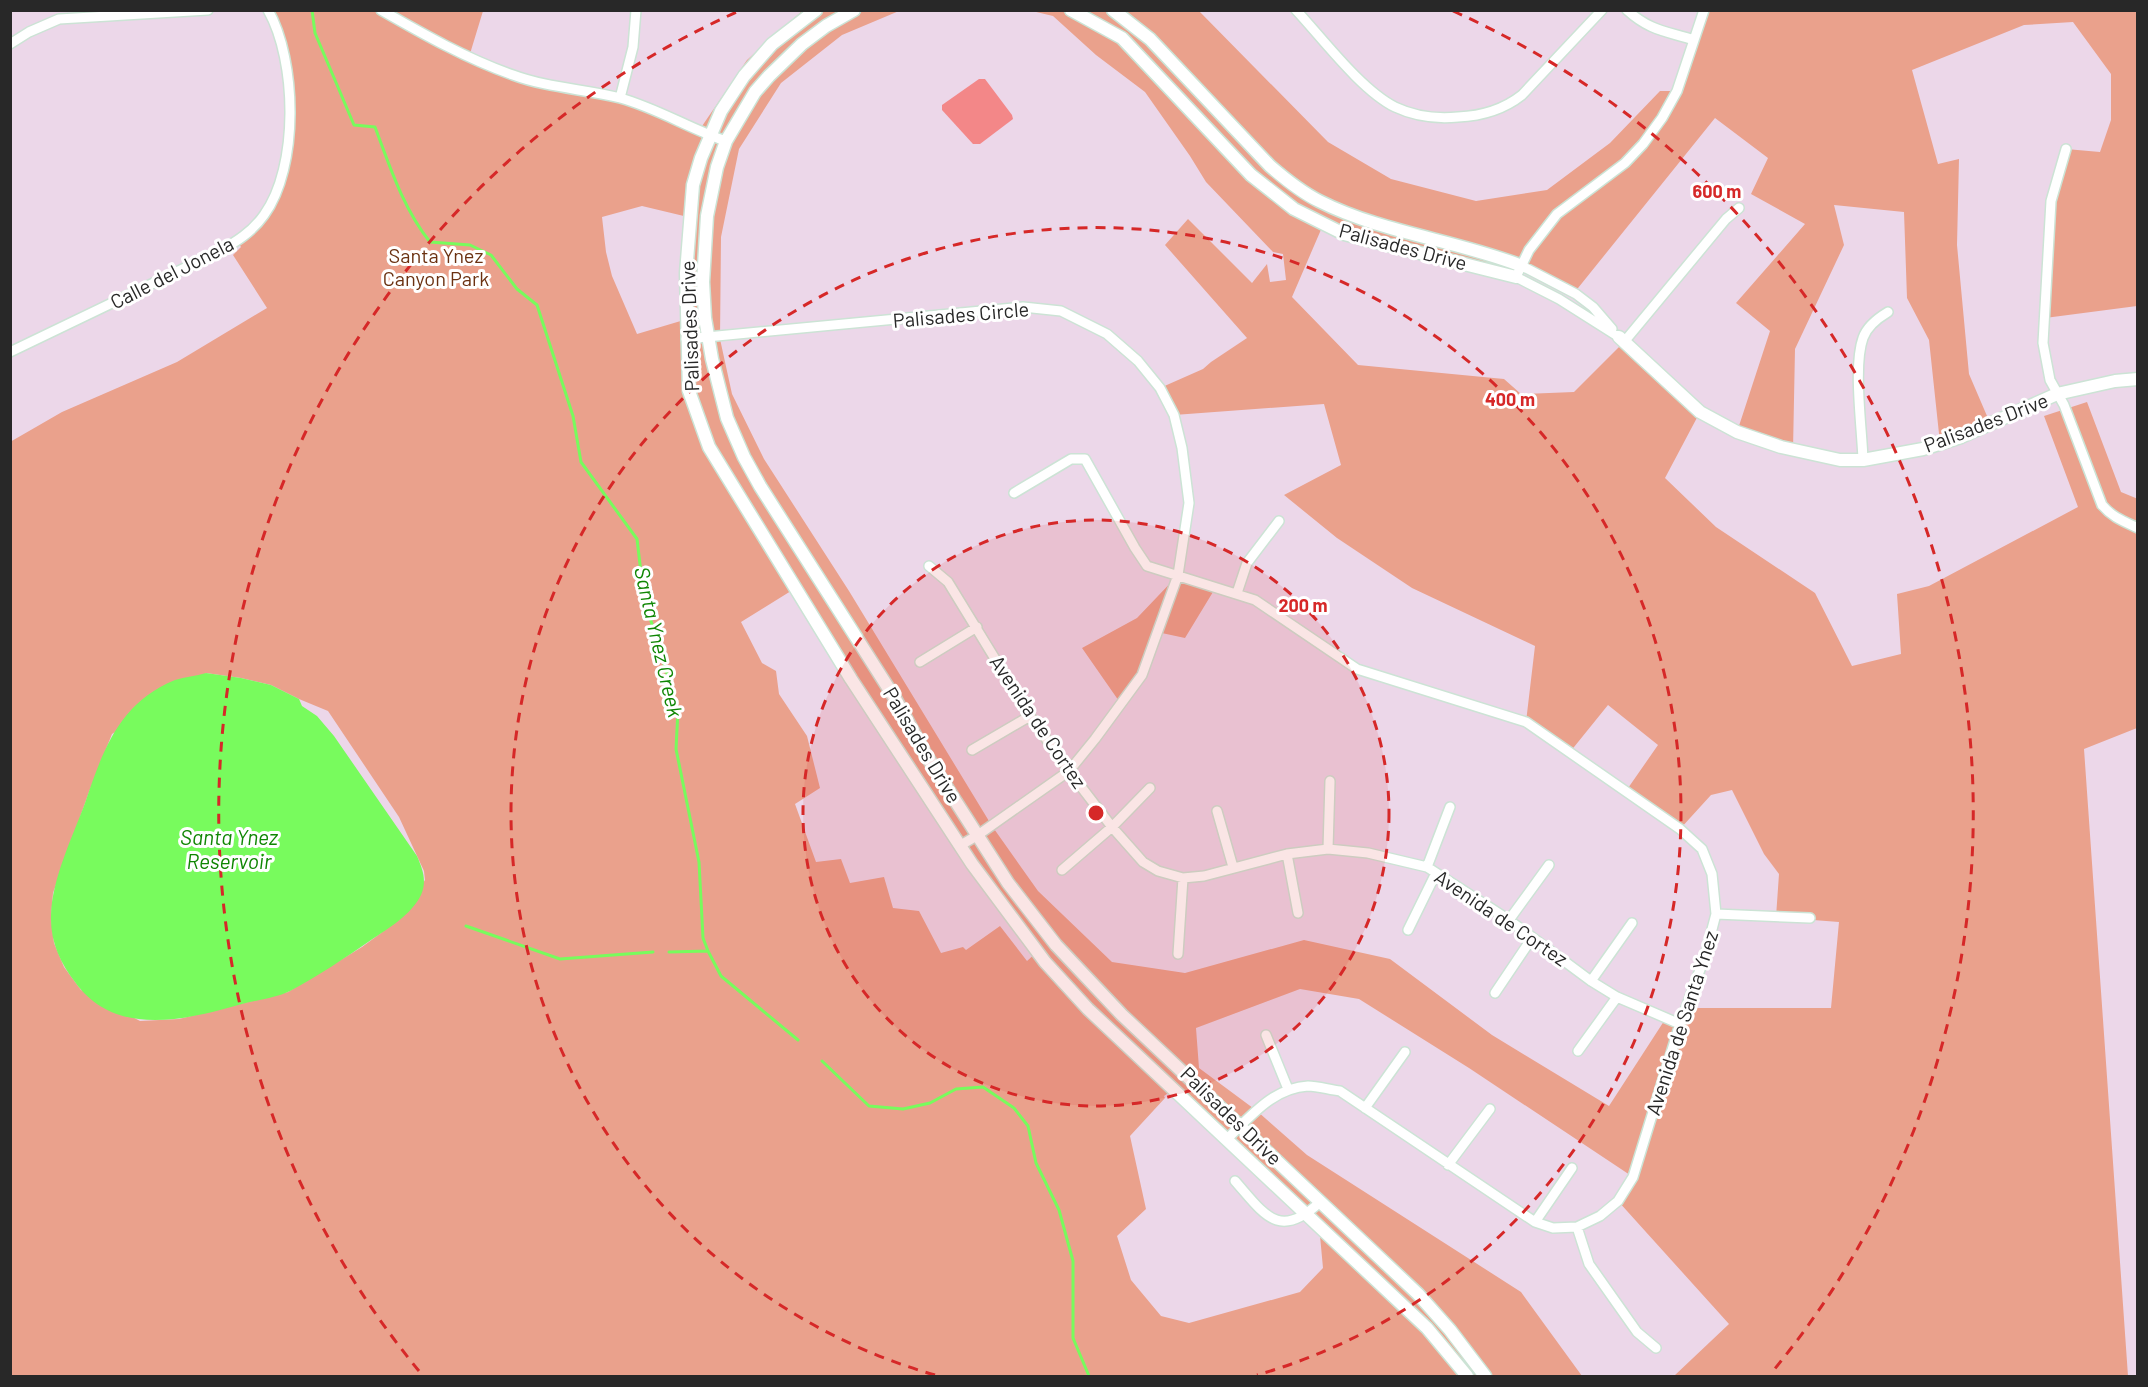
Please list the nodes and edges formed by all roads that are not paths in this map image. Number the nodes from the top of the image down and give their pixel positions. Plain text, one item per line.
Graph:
1 (207, 10) edge
2 (268, 10) edge
3 (381, 10) edge
4 (636, 10) edge
5 (816, 10) edge
6 (854, 10) edge
7 (1071, 10) edge
8 (1113, 10) edge
9 (1296, 10) edge
10 (1602, 10) edge
11 (1627, 10) edge
12 (1704, 10) edge
13 (1694, 40) junction
14 (10, 44) edge
15 (620, 98) junction
16 (710, 136) junction
17 (726, 141) junction
18 (2066, 149) dead end
19 (1739, 208) dead end
20 (1519, 271) junction
21 (1888, 312) dead end
22 (708, 338) junction
23 (686, 339) junction
24 (1622, 340) junction
25 (10, 352) edge
26 (2138, 379) edge
27 (2057, 394) junction
28 (1863, 460) junction
29 (1014, 493) dead end
30 (1279, 521) dead end
31 (2138, 528) edge
32 (929, 566) dead end
33 (1178, 575) junction
34 (1237, 593) junction
35 (977, 627) junction
36 (920, 662) dead end
37 (1029, 716) junction
38 (972, 750) dead end
39 (1069, 771) junction
40 (1330, 781) dead end
41 (1150, 788) dead end
42 (1450, 807) dead end
43 (1217, 811) dead end
44 (1112, 827) junction
45 (978, 835) junction
46 (961, 845) junction
47 (1328, 849) junction
48 (1287, 854) junction
49 (1550, 865) dead end
50 (1233, 867) junction
51 (1427, 867) junction
52 (1062, 870) dead end
53 (1436, 873) junction
54 (1183, 878) junction
55 (1298, 913) dead end
56 (1716, 914) junction
57 (1810, 918) dead end
58 (1509, 920) junction
59 (1632, 923) dead end
60 (1408, 930) dead end
61 (1532, 938) junction
62 (1056, 945) junction
63 (1178, 954) dead end
64 (1042, 958) junction
65 (1591, 981) junction
66 (1495, 993) dead end
67 (1617, 997) junction
68 (1680, 1024) junction
69 (1266, 1035) dead end
70 (1578, 1051) dead end
71 (1405, 1052) dead end
72 (1288, 1089) junction
73 (1365, 1108) junction
74 (1490, 1109) dead end
75 (1241, 1126) junction
76 (1227, 1139) junction
77 (1448, 1165) junction
78 (1572, 1168) dead end
79 (1234, 1181) dead end
80 (1320, 1202) junction
81 (1307, 1214) junction
82 (1535, 1222) junction
83 (1577, 1227) junction
84 (1656, 1347) dead end
85 (1467, 1377) edge
86 (1485, 1377) edge

1 - 14 street
2 - 25 street, Calle del Jonela
3 - 15 street
4 - 15 street
5 - 16 street, Palisades Drive
6 - 17 street, Palisades Drive
7 - 20 street, Palisades Drive
8 - 20 street, Palisades Drive
9 - 10 street
11 - 13 street
12 - 13 street
13 - 20 street
15 - 16 street
16 - 17 street
16 - 23 street, Palisades Drive
17 - 22 street, Palisades Drive
18 - 27 street
19 - 24 street
20 - 24 street, Palisades Drive
21 - 28 street
22 - 23 street, Palisades Circle
22 - 33 street, Palisades Circle
22 - 45 street, Palisades Drive
23 - 46 street, Palisades Drive
24 - 28 street, Palisades Drive
26 - 27 street, Palisades Drive
27 - 28 street, Palisades Drive
27 - 31 street
29 - 33 street, Avenida de Santa Ynez
30 - 34 street
32 - 35 street, Avenida de Cortez
33 - 34 street, Avenida de Santa Ynez
33 - 39 street, Palisades Circle
34 - 56 street, Avenida de Santa Ynez
35 - 36 street
35 - 37 street, Avenida de Cortez
37 - 38 street
37 - 39 street, Avenida de Cortez
39 - 44 street, Avenida de Cortez
39 - 45 street, Palisades Circle
40 - 47 street
41 - 44 street
42 - 51 street
43 - 50 street
44 - 52 street
44 - 54 street, Avenida de Cortez
45 - 46 street, Palisades Circle
45 - 62 street, Palisades Drive
46 - 64 street, Palisades Drive
47 - 48 street, Avenida de Cortez
47 - 51 street, Avenida de Cortez
48 - 50 street, Avenida de Cortez
48 - 55 street
49 - 58 street
50 - 54 street, Avenida de Cortez
51 - 53 street, Avenida de Cortez
53 - 58 street, Avenida de Cortez
53 - 60 street
54 - 63 street
56 - 57 street
56 - 68 street, Avenida de Santa Ynez
58 - 61 street, Avenida de Cortez
59 - 65 street
61 - 65 street, Avenida de Cortez
61 - 66 street
62 - 64 street
62 - 75 street, Palisades Drive
64 - 76 street, Palisades Drive
65 - 67 street, Avenida de Cortez
67 - 68 street, Avenida de Cortez
67 - 70 street
68 - 83 street, Avenida de Santa Ynez
69 - 72 street
71 - 73 street
72 - 73 street, Avenida de Santa Ynez
72 - 75 street, Avenida de Santa Ynez
73 - 77 street, Avenida de Santa Ynez
74 - 77 street
75 - 76 street, Avenida de Santa Ynez
75 - 80 street, Palisades Drive
76 - 81 street, Palisades Drive
77 - 82 street, Avenida de Santa Ynez
78 - 82 street
79 - 81 street
80 - 81 street
80 - 86 street, Palisades Drive
81 - 85 street, Palisades Drive
82 - 83 street, Avenida de Santa Ynez
83 - 84 street

